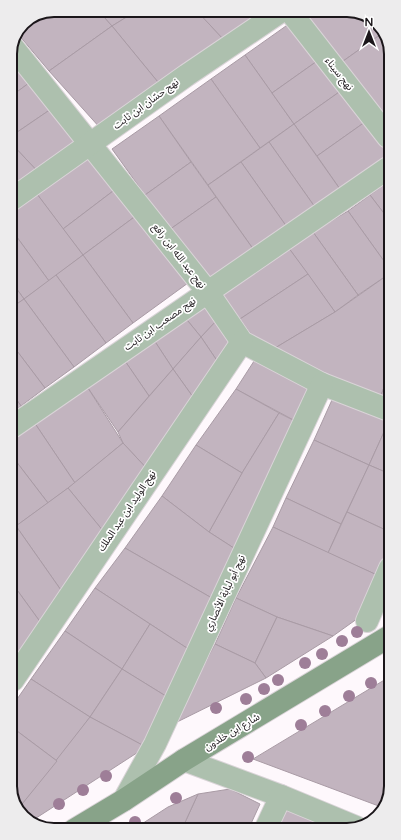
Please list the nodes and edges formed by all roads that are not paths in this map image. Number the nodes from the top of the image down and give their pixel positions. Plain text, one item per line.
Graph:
1 (273, 17) edge
2 (295, 17) edge
3 (17, 52) edge
4 (384, 132) edge
5 (90, 145) junction
6 (384, 171) edge
7 (17, 196) edge
8 (207, 291) junction
9 (242, 342) junction
10 (322, 384) junction
11 (384, 408) edge
12 (17, 424) edge
13 (384, 582) edge
14 (367, 621) dead end
15 (384, 640) edge
16 (17, 674) edge
17 (184, 760) junction
18 (281, 796) junction
19 (109, 813) edge
20 (88, 823) edge
21 (268, 823) edge
22 (346, 823) edge

1 - 5 street, نهج حسّان ابن ثابت
2 - 4 street, نهج سيناء
3 - 5 street, نهج عبد الله ابن رافع
5 - 7 street, نهج حسّان ابن ثابت
5 - 8 street, نهج عبد الله ابن رافع
6 - 8 street, نهج مصعب ابن ثابت
8 - 9 street, نهج عبد الله ابن رافع
8 - 12 street, نهج مصعب ابن ثابت
9 - 10 street, نهج عبد الله ابن رافع
9 - 16 street, نهج الوليد ابن عبد الملك
10 - 11 street, نهج عبد الله ابن رافع
10 - 19 street, نهج أبو لبابة الأنصاري
13 - 14 street
15 - 17 street, شارع ابن خلدون
17 - 18 street
17 - 19 street, شارع ابن خلدون
18 - 21 street
18 - 22 street
19 - 20 street, شارع ابن خلدون

